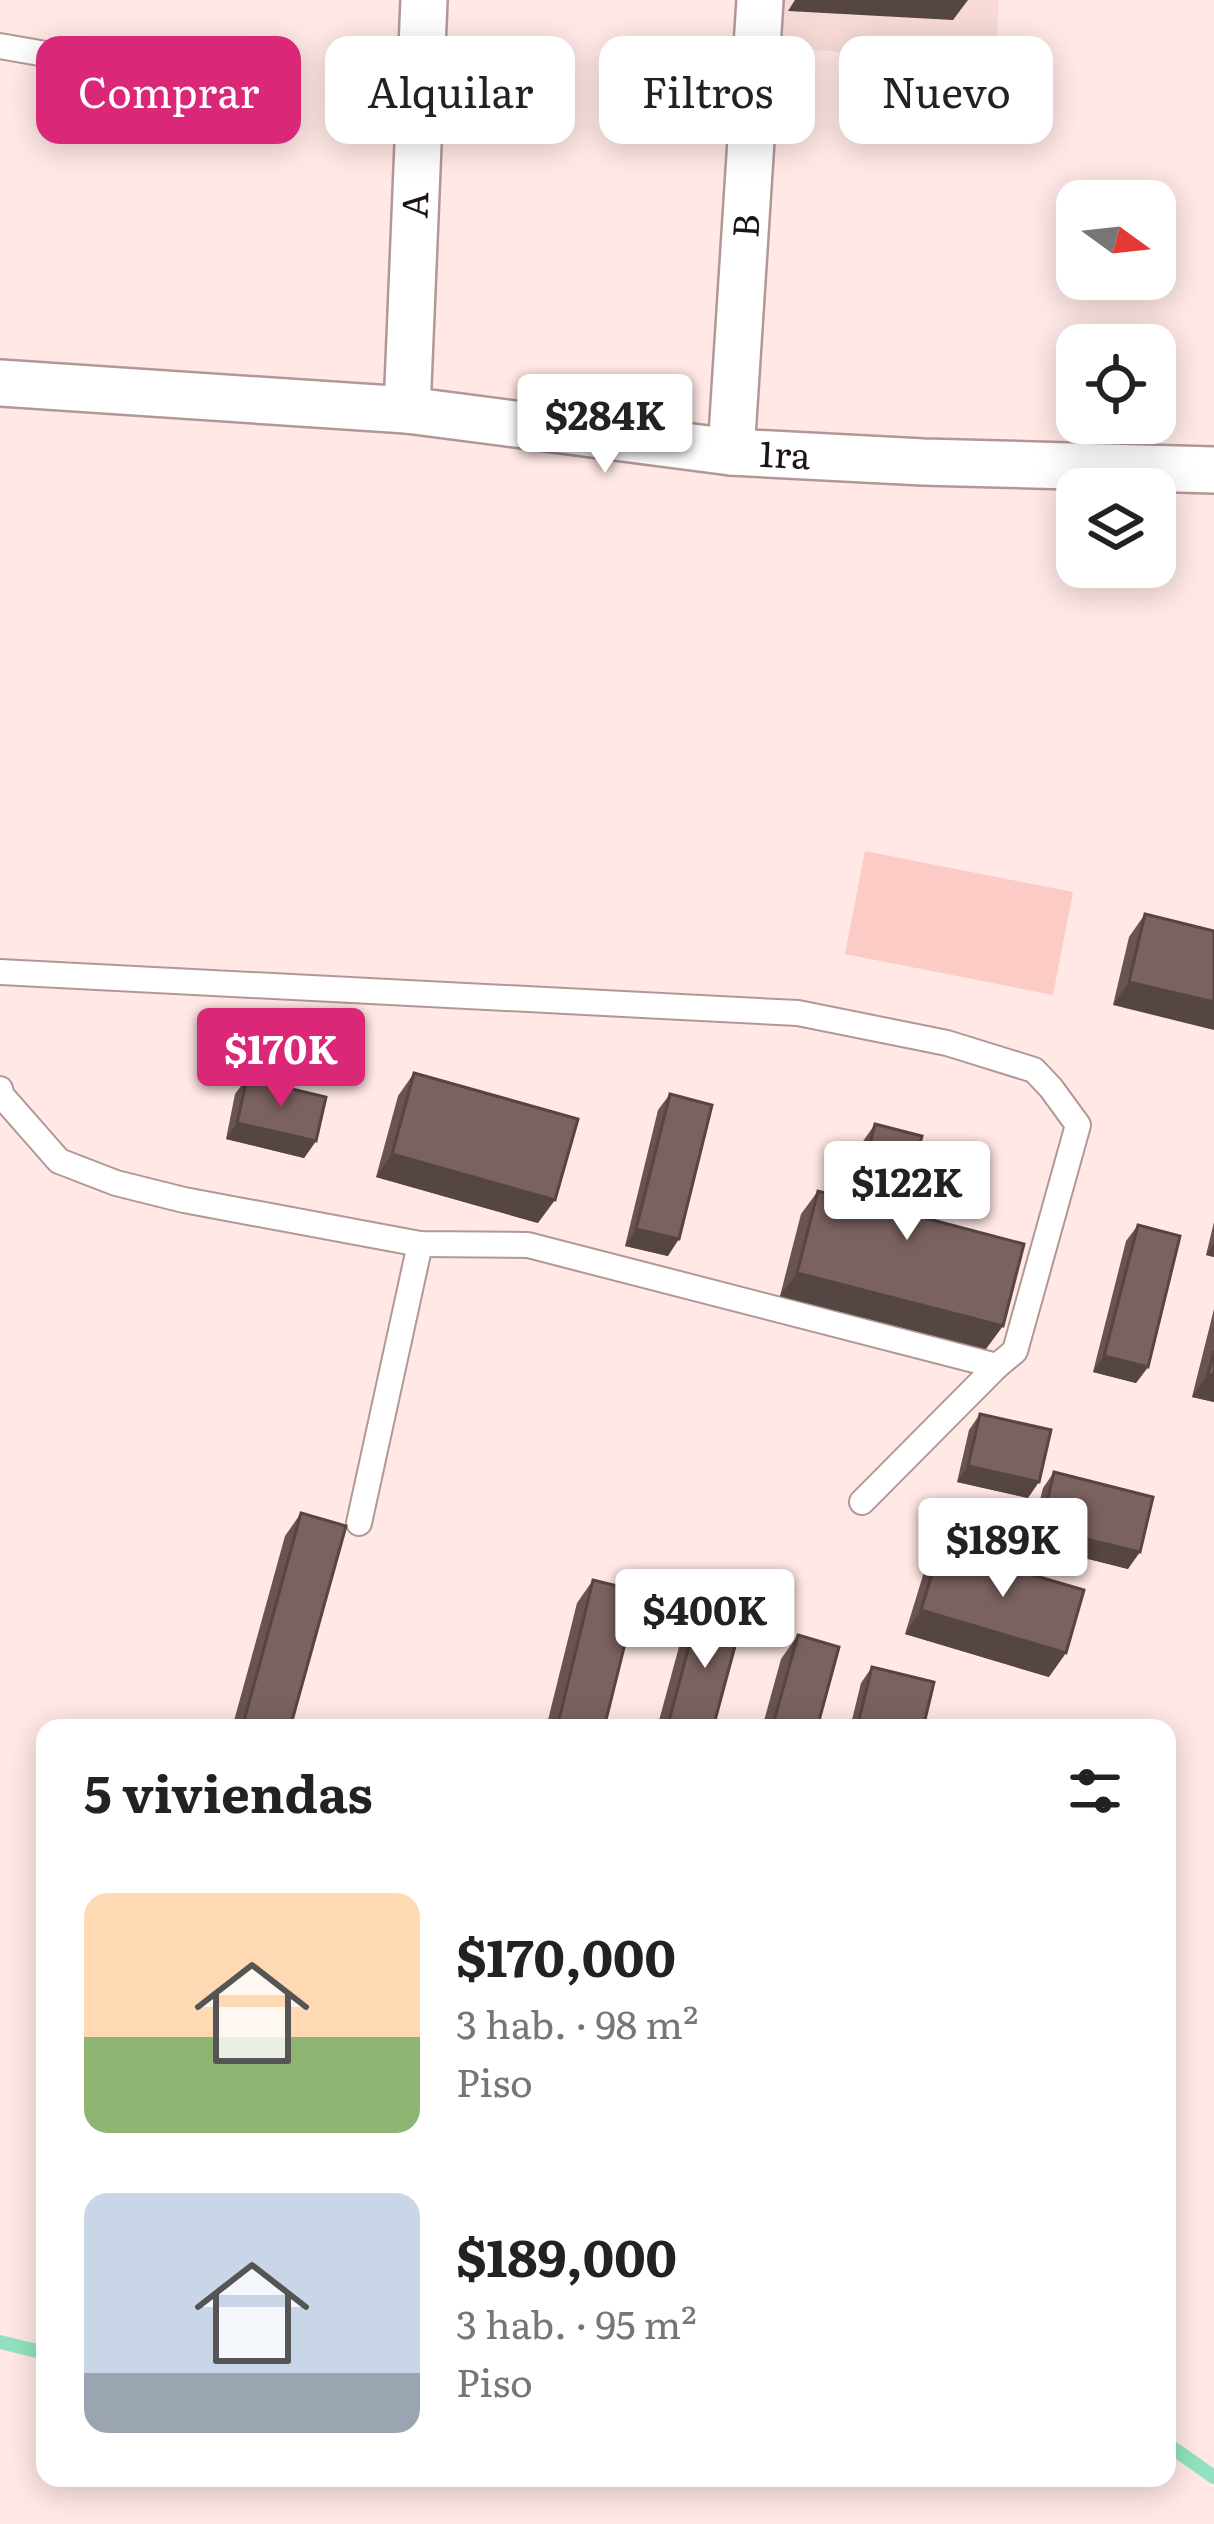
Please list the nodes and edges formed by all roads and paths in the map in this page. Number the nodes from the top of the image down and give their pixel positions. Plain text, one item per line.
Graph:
1 (424, 0) edge
2 (760, 0) edge
3 (0, 46) edge
4 (36, 52) edge
5 (0, 383) edge
6 (407, 410) junction
7 (731, 452) junction
8 (1214, 470) edge
9 (0, 972) edge
10 (0, 1088) edge
11 (420, 1244) junction
12 (997, 1366) junction
13 (862, 1502) dead end
14 (359, 1523) dead end

1 - 6 street, A
2 - 7 street, B
3 - 4 lane
5 - 6 street, 1ra
6 - 7 street, 1ra
7 - 8 street, 1ra
9 - 12 lane
10 - 11 lane
11 - 12 lane
11 - 14 lane
12 - 13 lane

